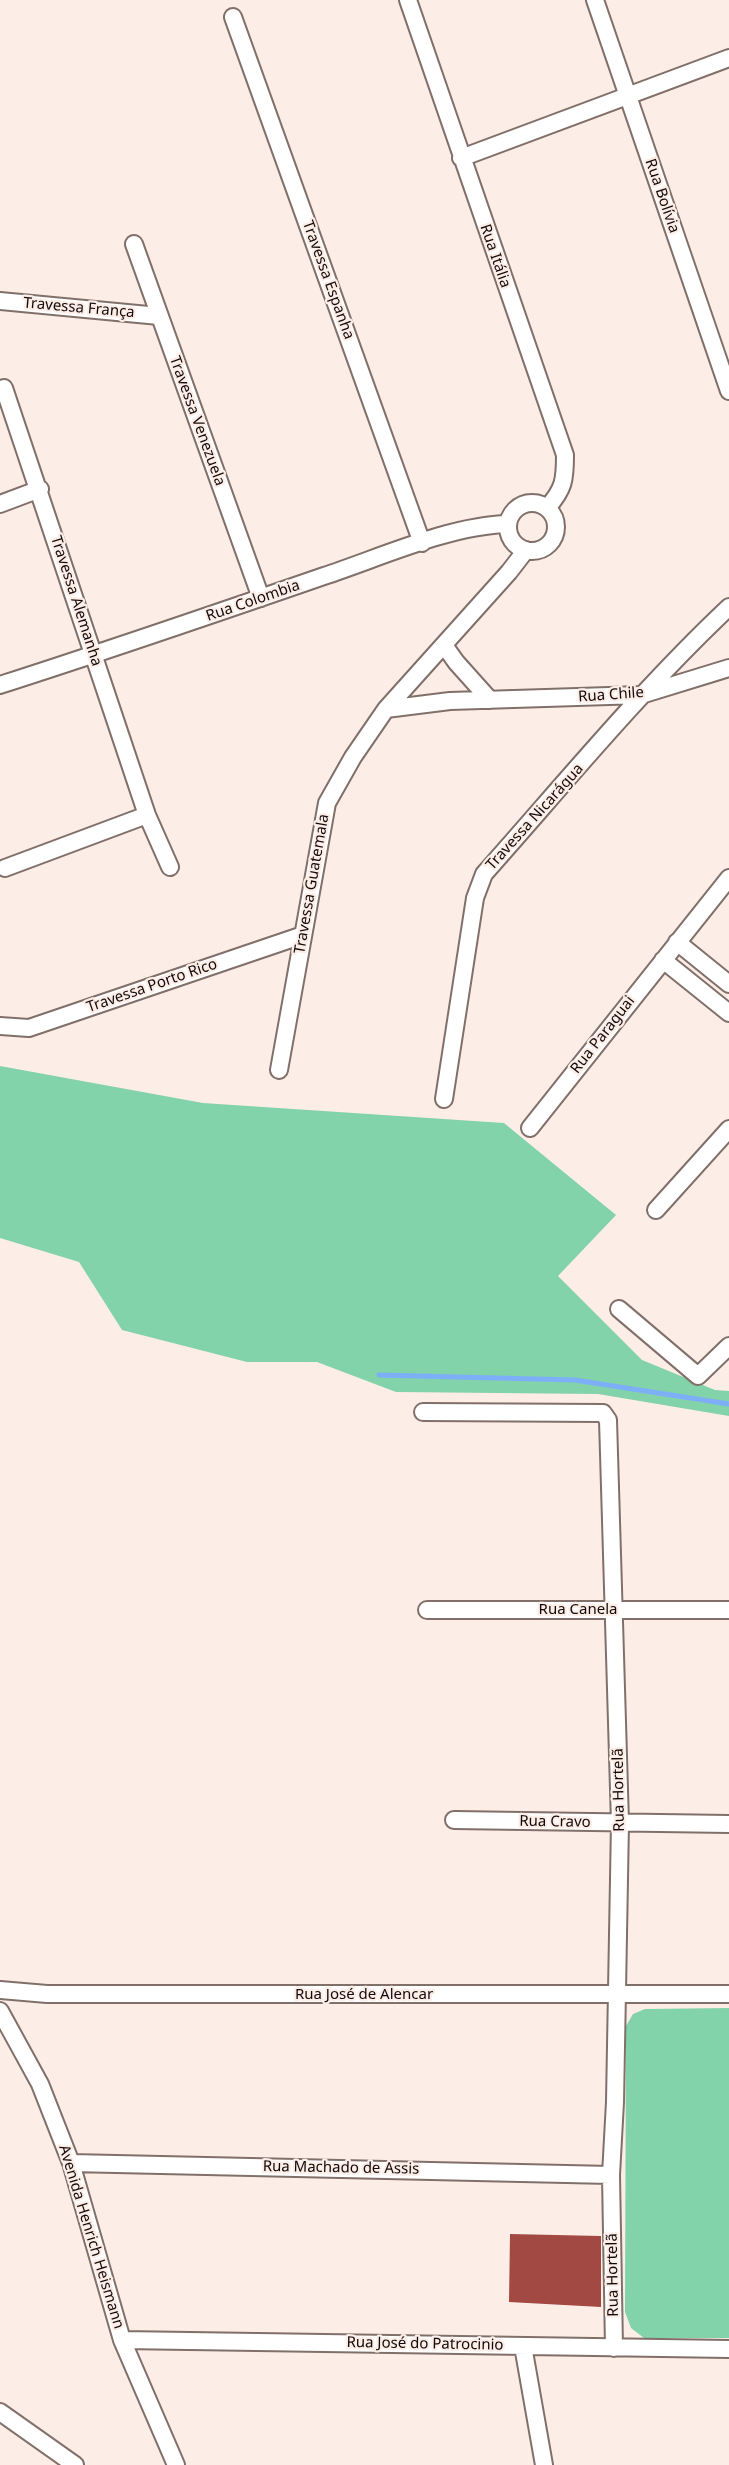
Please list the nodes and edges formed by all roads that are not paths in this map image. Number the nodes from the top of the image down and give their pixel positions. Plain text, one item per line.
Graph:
1 (408, 0) edge
2 (595, 0) edge
3 (233, 17) dead end
4 (729, 58) edge
5 (627, 96) junction
6 (461, 158) junction
7 (134, 244) dead end
8 (0, 301) edge
9 (159, 316) junction
10 (4, 388) dead end
11 (729, 391) edge
12 (40, 489) junction
13 (0, 504) edge
14 (547, 508) junction
15 (508, 524) junction
16 (422, 543) junction
17 (526, 550) junction
18 (261, 598) junction
19 (729, 607) edge
20 (444, 645) junction
21 (93, 655) junction
22 (729, 668) edge
23 (0, 685) edge
24 (641, 695) junction
25 (490, 700) junction
26 (386, 709) junction
27 (147, 815) junction
28 (170, 867) dead end
29 (5, 868) dead end
30 (729, 878) edge
31 (303, 935) junction
32 (677, 942) junction
33 (663, 960) junction
34 (729, 984) edge
35 (729, 1013) edge
36 (0, 1026) edge
37 (279, 1070) dead end
38 (444, 1099) dead end
39 (530, 1128) dead end
40 (729, 1129) edge
41 (656, 1210) dead end
42 (619, 1309) dead end
43 (729, 1346) edge
44 (423, 1412) dead end
45 (614, 1609) junction
46 (427, 1610) dead end
47 (729, 1610) edge
48 (454, 1820) dead end
49 (620, 1823) junction
50 (729, 1824) edge
51 (0, 1990) edge
52 (729, 1994) edge
53 (616, 1995) junction
54 (0, 2011) edge
55 (71, 2163) junction
56 (611, 2175) junction
57 (122, 2340) junction
58 (523, 2346) junction
59 (614, 2348) junction
60 (729, 2349) edge
61 (0, 2412) edge
62 (75, 2465) edge
63 (176, 2465) edge
64 (544, 2465) edge

1 - 6 street, Rua Itália
2 - 5 street, Rua Bolívia
3 - 16 street, Travessa Espanha
4 - 5 street
5 - 6 street
5 - 11 street, Rua Bolívia
6 - 14 street, Rua Itália
7 - 9 street, Travessa Venezuela
8 - 9 street, Travessa França
9 - 18 street, Travessa Venezuela
10 - 12 street, Travessa Alemanha
12 - 13 street
12 - 21 street, Travessa Alemanha
14 - 15 street
14 - 17 street
15 - 16 street, Rua Colombia
15 - 17 street
16 - 18 street, Rua Colombia
17 - 20 street, Travessa Guatemala
18 - 21 street, Rua Colombia
19 - 24 street, Travessa Nicarágua
20 - 25 street
20 - 26 street, Travessa Guatemala
21 - 23 street, Rua Colombia
21 - 27 street, Travessa Alemanha
22 - 24 street, Rua Chile
24 - 25 street, Rua Chile
24 - 38 street, Travessa Nicarágua
25 - 26 street, Rua Chile
26 - 31 street, Travessa Guatemala
27 - 28 street, Travessa Alemanha
27 - 29 street
30 - 32 street, Rua Paraguai
31 - 36 street, Travessa Porto Rico
31 - 37 street, Travessa Guatemala
32 - 33 street, Rua Paraguai
32 - 34 street
33 - 35 street
33 - 39 street, Rua Paraguai
40 - 41 street
42 - 43 street
44 - 45 street, Rua Hortelã
45 - 46 street, Rua Canela
45 - 47 street, Rua Canela
45 - 49 street, Rua Hortelã
48 - 49 street, Rua Cravo
49 - 50 street, Rua Cravo
49 - 53 street, Rua Hortelã
51 - 53 street, Rua José de Alencar
52 - 53 street, Rua José de Alencar
53 - 56 street, Rua Hortelã
54 - 55 street, Avenida Henrich Heismann
55 - 56 street, Rua Machado de Assis
55 - 57 street, Avenida Henrich Heismann
56 - 59 street, Rua Hortelã
57 - 58 street, Rua José do Patrocinio
57 - 63 street, Avenida Henrich Heismann
58 - 59 street, Rua José do Patrocinio
58 - 64 street
59 - 60 street, Rua José do Patrocinio
61 - 62 street

